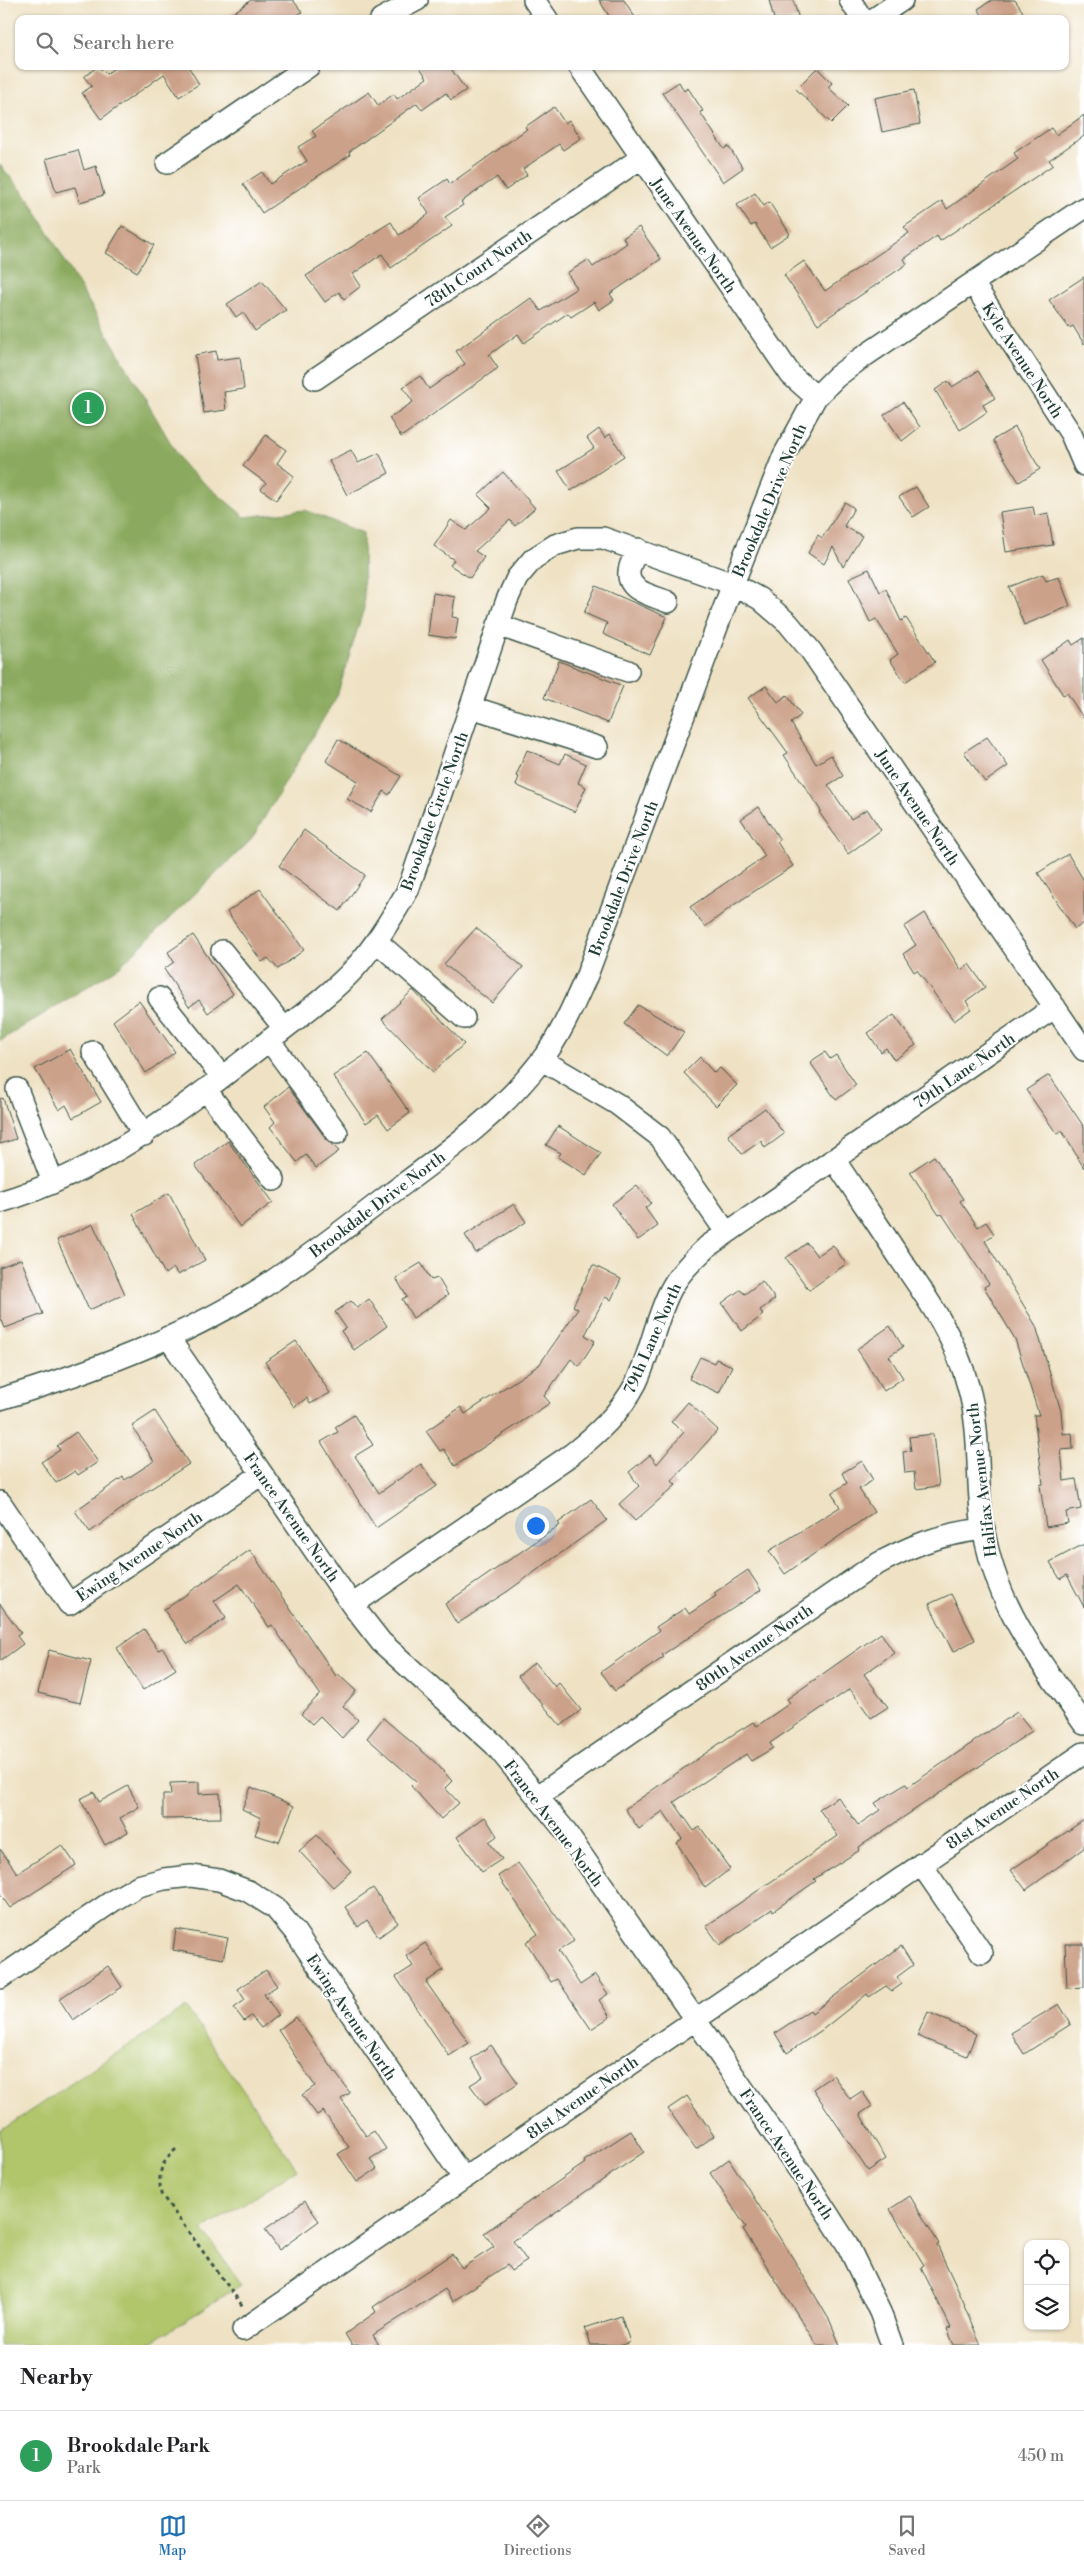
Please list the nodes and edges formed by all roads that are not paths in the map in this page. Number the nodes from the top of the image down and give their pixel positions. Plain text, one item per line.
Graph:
1 (417, 0) edge
2 (534, 0) edge
3 (850, 0) edge
4 (902, 0) edge
5 (388, 15) edge
6 (544, 15) edge
7 (859, 15) edge
8 (880, 15) edge
9 (303, 70) edge
10 (582, 70) edge
11 (641, 158) junction
12 (167, 163) dead end
13 (1084, 208) edge
14 (973, 283) junction
15 (315, 378) dead end
16 (816, 397) junction
17 (1084, 465) edge
18 (638, 549) junction
19 (733, 584) junction
20 (668, 602) dead end
21 (498, 624) junction
22 (628, 671) dead end
23 (471, 707) junction
24 (596, 747) dead end
25 (376, 942) junction
26 (222, 951) dead end
27 (159, 998) dead end
28 (1055, 1007) junction
29 (464, 1018) dead end
30 (277, 1034) junction
31 (1084, 1050) edge
32 (93, 1052) dead end
33 (542, 1060) junction
34 (214, 1083) junction
35 (17, 1089) dead end
36 (337, 1133) dead end
37 (144, 1135) junction
38 (834, 1159) junction
39 (274, 1180) dead end
40 (53, 1182) junction
41 (0, 1202) edge
42 (726, 1232) junction
43 (168, 1337) junction
44 (0, 1399) edge
45 (262, 1474) junction
46 (0, 1502) edge
47 (984, 1529) junction
48 (352, 1605) junction
49 (1084, 1724) edge
50 (1084, 1753) edge
51 (538, 1796) junction
52 (921, 1864) junction
53 (982, 1952) dead end
54 (0, 1978) edge
55 (695, 2019) junction
56 (464, 2179) junction
57 (249, 2326) road end
58 (892, 2345) edge

1 - 5 street
2 - 6 street
3 - 7 street
4 - 8 street
9 - 12 street
10 - 11 street, June Avenue North
11 - 15 street, 78th Court North
11 - 16 street, June Avenue North
13 - 14 street, Brookdale Drive North
14 - 16 street, Brookdale Drive North
14 - 17 street, Kyle Avenue North
16 - 19 street, Brookdale Drive North
18 - 19 street, Brookdale Circle North
18 - 20 street
18 - 21 street, Brookdale Circle North
19 - 28 street, June Avenue North
19 - 33 street, Brookdale Drive North
21 - 22 street
21 - 23 street, Brookdale Circle North
23 - 24 street
23 - 25 street, Brookdale Circle North
25 - 29 street
25 - 30 street, Brookdale Circle North
26 - 30 street
27 - 34 street
28 - 31 street, June Avenue North
28 - 38 street, 79th Lane North
30 - 34 street, Brookdale Circle North
30 - 36 street
32 - 37 street
33 - 42 street
33 - 43 street, Brookdale Drive North
34 - 37 street, Brookdale Circle North
34 - 39 street
35 - 40 street
37 - 40 street, Brookdale Circle North
38 - 42 street, 79th Lane North
38 - 47 street, Halifax Avenue North
40 - 41 street, Brookdale Circle North
42 - 48 street, 79th Lane North
43 - 44 street, Brookdale Drive North
43 - 45 street, France Avenue North
45 - 46 street, Ewing Avenue North
45 - 48 street, France Avenue North
47 - 49 street, Halifax Avenue North
47 - 51 street, 80th Avenue North
48 - 51 street, France Avenue North
50 - 52 street, 81st Avenue North
51 - 55 street, France Avenue North
52 - 53 street
52 - 55 street, 81st Avenue North
54 - 56 street, Ewing Avenue North
55 - 56 street, 81st Avenue North
55 - 58 street, France Avenue North
56 - 57 street, 81st Avenue North

